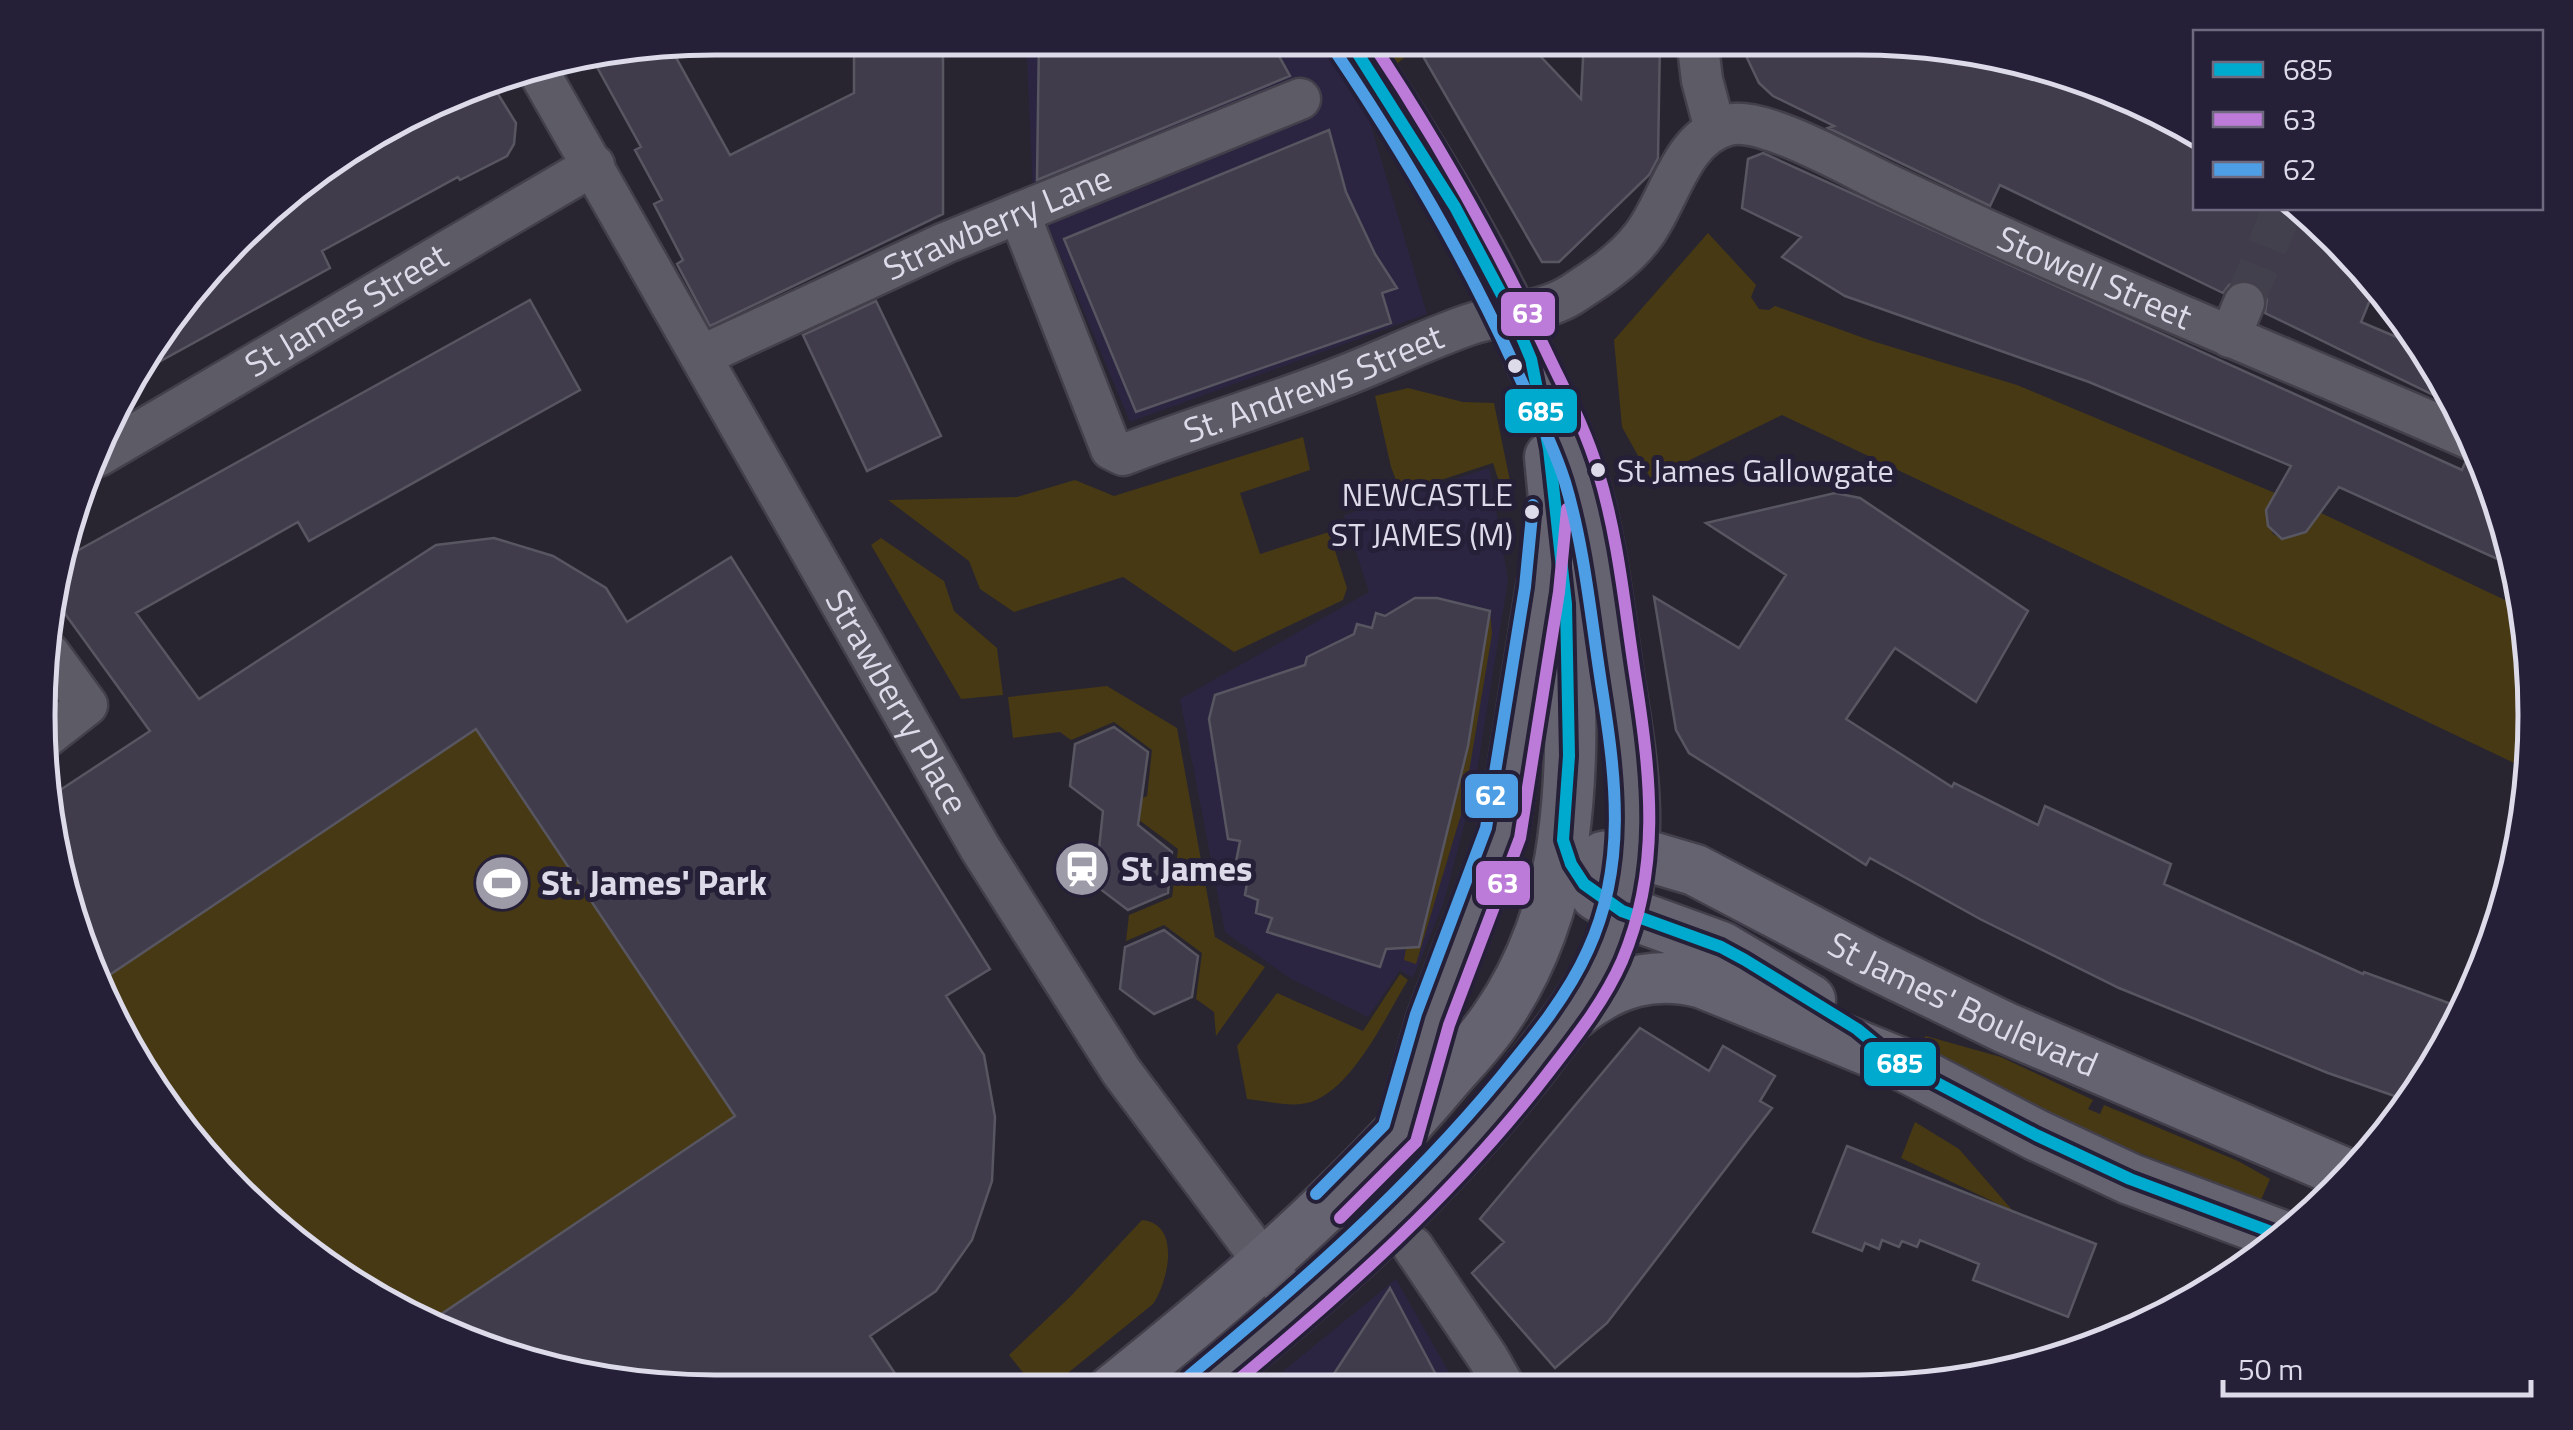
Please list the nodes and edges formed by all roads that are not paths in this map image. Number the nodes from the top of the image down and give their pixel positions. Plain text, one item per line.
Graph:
1 (1359, 55) edge
2 (1699, 55) edge
3 (542, 78) edge
4 (1300, 99) dead end
5 (1716, 129) junction
6 (594, 164) junction
7 (1019, 213) junction
8 (1512, 314) junction
9 (701, 356) junction
10 (1530, 359) junction
11 (2453, 429) edge
12 (111, 448) edge
13 (1552, 476) junction
14 (57, 662) edge
15 (55, 730) edge
16 (1634, 852) junction
17 (1563, 872) junction
18 (1622, 910) junction
19 (1568, 1019) junction
20 (1897, 1062) junction
21 (1400, 1134) junction
22 (2336, 1170) edge
23 (2269, 1231) edge
24 (1413, 1247) dead end
25 (1264, 1262) junction
26 (1298, 1308) junction
27 (1497, 1373) edge
28 (1131, 1375) edge
29 (1217, 1375) edge

1 - 8 main road
2 - 5 street
3 - 6 street, Strawberry Place
4 - 7 street, Strawberry Lane
5 - 8 street, St. Andrews Street
5 - 11 street, Stowell Street
6 - 9 street, Strawberry Place
6 - 12 street, St James Street
7 - 8 street, St. Andrews Street
7 - 9 street, Strawberry Lane
8 - 10 main road
9 - 25 street, Strawberry Place
10 - 13 main road
10 - 16 main road
13 - 17 main road
13 - 21 main road
14 - 15 street
16 - 17 main road
16 - 18 main road
16 - 22 main road, St James' Boulevard
17 - 18 main road, St James' Boulevard
17 - 21 main road
18 - 19 main road
18 - 20 main road, St James' Boulevard
19 - 20 main road, St James' Boulevard
19 - 26 main road
20 - 23 main road, St James' Boulevard
21 - 25 main road
24 - 27 street
25 - 26 street, Strawberry Place
25 - 28 main road
26 - 29 main road

